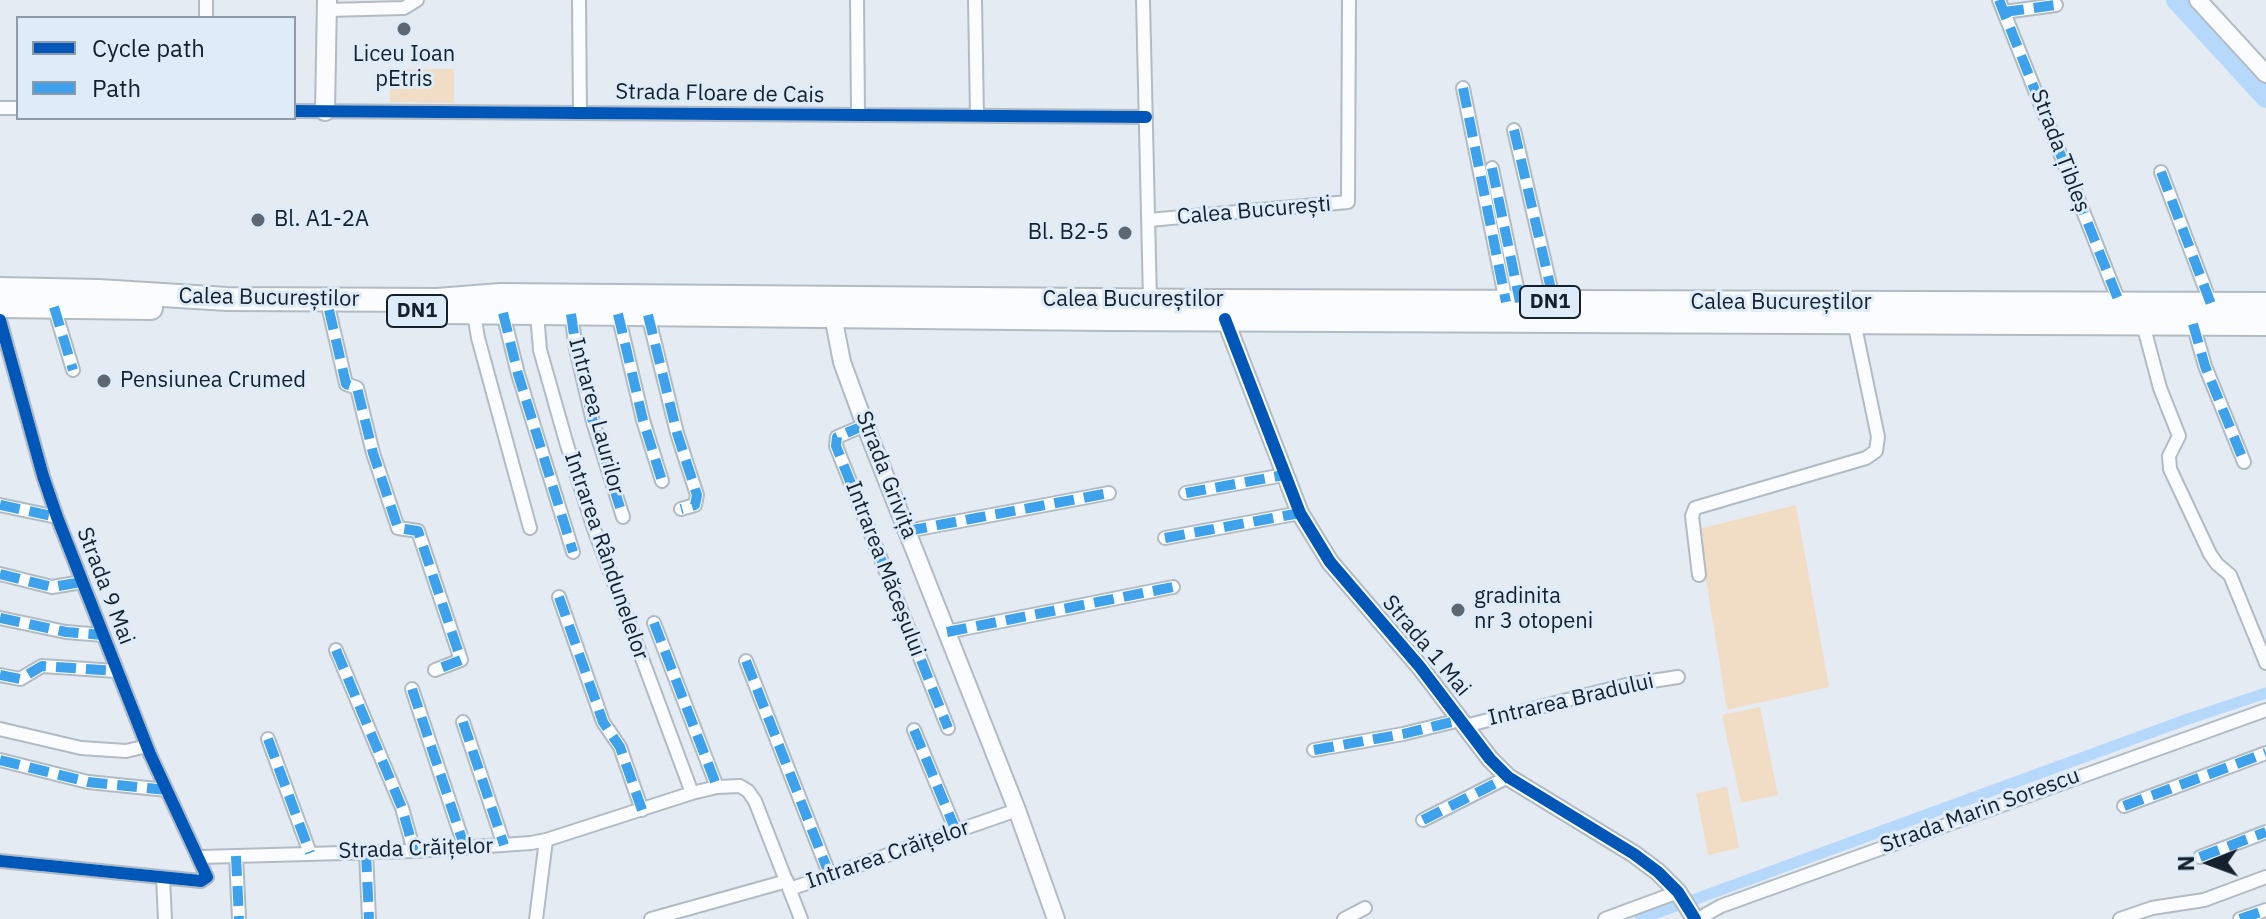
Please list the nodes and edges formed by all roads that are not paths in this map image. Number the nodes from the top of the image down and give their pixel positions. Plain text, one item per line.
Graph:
1 (417, 0) edge
2 (579, 0) edge
3 (857, 0) edge
4 (975, 0) edge
5 (1143, 0) edge
6 (1349, 0) edge
7 (2198, 0) edge
8 (327, 5) edge
9 (2056, 5) dead end
10 (2001, 6) edge
11 (2266, 74) edge
12 (1463, 88) dead end
13 (296, 111) edge
14 (325, 111) junction
15 (580, 113) junction
16 (858, 115) junction
17 (977, 116) junction
18 (1146, 117) junction
19 (1514, 130) dead end
20 (1492, 168) dead end
21 (2161, 172) dead end
22 (1149, 220) junction
23 (0, 289) edge
24 (1150, 300) junction
25 (1513, 302) junction
26 (1554, 302) junction
27 (2120, 304) junction
28 (2211, 304) junction
29 (2266, 304) edge
30 (0, 306) edge
31 (54, 307) junction
32 (329, 310) junction
33 (474, 313) junction
34 (503, 313) junction
35 (537, 314) junction
36 (571, 314) junction
37 (618, 314) junction
38 (648, 315) junction
39 (833, 316) junction
40 (1225, 319) junction
41 (0, 320) edge
42 (1854, 322) junction
43 (2143, 324) junction
44 (2193, 324) junction
45 (2266, 324) edge
46 (73, 370) dead end
47 (865, 425) junction
48 (2244, 462) dead end
49 (1284, 475) junction
50 (662, 481) dead end
51 (1109, 493) dead end
52 (1186, 493) dead end
53 (0, 505) edge
54 (681, 509) dead end
55 (1300, 513) junction
56 (57, 517) junction
57 (623, 517) dead end
58 (530, 528) dead end
59 (907, 531) junction
60 (1165, 538) dead end
61 (573, 552) dead end
62 (0, 574) edge
63 (1699, 575) dead end
64 (82, 582) junction
65 (1173, 587) dead end
66 (559, 597) dead end
67 (0, 618) edge
68 (654, 623) dead end
69 (947, 632) junction
70 (103, 635) junction
71 (336, 650) dead end
72 (746, 661) dead end
73 (2266, 663) edge
74 (435, 670) dead end
75 (116, 671) junction
76 (0, 675) edge
77 (1678, 677) dead end
78 (412, 689) dead end
79 (2266, 710) edge
80 (463, 722) dead end
81 (1462, 723) junction
82 (948, 728) dead end
83 (0, 729) edge
84 (914, 730) dead end
85 (268, 739) dead end
86 (147, 746) junction
87 (1314, 750) dead end
88 (2266, 753) edge
89 (0, 760) edge
90 (1508, 777) junction
91 (717, 787) junction
92 (167, 790) junction
93 (692, 793) junction
94 (2124, 806) dead end
95 (642, 810) junction
96 (1017, 810) junction
97 (1423, 820) dead end
98 (956, 831) junction
99 (2266, 832) edge
100 (546, 840) junction
101 (504, 845) junction
102 (465, 848) junction
103 (414, 851) junction
104 (366, 852) junction
105 (310, 853) junction
106 (236, 856) junction
107 (200, 857) junction
108 (2200, 857) dead end
109 (0, 861) edge
110 (830, 876) junction
111 (2266, 877) edge
112 (163, 878) junction
113 (789, 885) junction
114 (1678, 892) junction
115 (1365, 908) dead end
116 (2266, 910) edge
117 (165, 919) edge
118 (239, 919) edge
119 (369, 919) edge
120 (536, 919) edge
121 (651, 919) edge
122 (801, 919) edge
123 (1056, 919) edge
124 (1344, 919) edge
125 (1605, 919) edge
126 (1696, 919) edge
127 (2120, 919) edge
128 (2240, 919) edge

1 - 8 street
2 - 15 street
3 - 16 street
4 - 17 street
5 - 18 street
6 - 22 street, Calea București
7 - 11 street
8 - 14 main road
9 - 10 street
10 - 27 street, Strada Țibleș
12 - 25 street
13 - 14 street, Strada Floare de Cais
14 - 15 street, Strada Floare de Cais
15 - 16 street, Strada Floare de Cais
16 - 17 street, Strada Floare de Cais
17 - 18 street, Strada Floare de Cais
18 - 22 street
19 - 26 street
20 - 25 street
21 - 28 street
22 - 24 street
23 - 24 highway, Calea Bucureștilor / DN1
24 - 25 highway, Calea Bucureștilor / DN1
25 - 26 highway, Calea Bucureștilor / DN1
26 - 27 highway, Calea Bucureștilor / DN1
27 - 28 highway, Calea Bucureștilor / DN1
28 - 29 highway, Calea Bucureștilor / DN1
30 - 31 highway, Calea Bucureștilor / DN1
31 - 32 highway, Calea Bucureștilor / DN1
31 - 46 street
32 - 33 highway, Calea Bucureștilor / DN1
32 - 74 street
33 - 34 highway, Calea Bucureștilor / DN1
33 - 58 street
34 - 35 highway, Calea Bucureștilor / DN1
34 - 61 street
35 - 36 highway, Calea Bucureștilor / DN1
35 - 93 street, Intrarea Rândunelelor
36 - 37 highway, Calea Bucureștilor / DN1
36 - 57 street, Intrarea Laurilor
37 - 38 highway, Calea Bucureștilor / DN1
37 - 50 street
38 - 39 highway, Calea Bucureștilor / DN1
38 - 54 street
39 - 40 highway, Calea Bucureștilor / DN1
39 - 47 street, Strada Grivița
40 - 42 highway, Calea Bucureștilor / DN1
40 - 49 street, Strada 1 Mai
41 - 56 street, Strada 9 Mai
42 - 43 highway, Calea Bucureștilor / DN1
42 - 63 street
43 - 44 highway, Calea Bucureștilor / DN1
43 - 73 street
44 - 45 highway, Calea Bucureștilor / DN1
44 - 48 street
47 - 59 street, Strada Grivița
47 - 82 street, Intrarea Măceșului
49 - 52 street
49 - 55 street, Strada 1 Mai
51 - 59 street
53 - 56 street
55 - 60 street
55 - 81 street, Strada 1 Mai
56 - 64 street, Strada 9 Mai
59 - 69 street, Strada Grivița
62 - 64 street
64 - 70 street, Strada 9 Mai
65 - 69 street
66 - 95 street
67 - 70 street
68 - 91 street
69 - 96 street, Strada Grivița
70 - 75 street, Strada 9 Mai
71 - 103 street
72 - 110 street
75 - 76 street
75 - 86 street, Strada 9 Mai
77 - 81 street, Intrarea Bradului
78 - 102 street
79 - 126 street, Strada Marin Sorescu
80 - 101 street
81 - 87 street, Strada 1 Mai
81 - 90 street, Strada 1 Mai
83 - 86 street
84 - 98 street
85 - 105 street
86 - 92 street, Strada 9 Mai
88 - 94 street
89 - 92 street
90 - 97 street
90 - 114 street, Strada 1 Mai
91 - 93 street, Strada Crăițelor
91 - 113 street, Strada Crăițelor
92 - 107 street, Strada 9 Mai
93 - 95 street, Strada Crăițelor
95 - 100 street, Strada Crăițelor
96 - 98 street, Intrarea Crăițelor
96 - 123 street, Strada Grivița
98 - 110 street, Intrarea Crăițelor
99 - 108 street
100 - 101 street, Strada Crăițelor
100 - 120 street
101 - 102 street, Strada Crăițelor
102 - 103 street, Strada Crăițelor
103 - 104 street, Strada Crăițelor
104 - 105 street, Strada Crăițelor
104 - 119 street
105 - 106 street, Strada Crăițelor
106 - 107 street, Strada Crăițelor
106 - 118 street
107 - 112 street
109 - 112 street
110 - 113 street, Intrarea Crăițelor
111 - 127 street
112 - 117 street
113 - 121 street
113 - 122 street, Intrarea Crăițelor
114 - 125 street
114 - 126 street, Strada 1 Mai
115 - 124 street
116 - 128 street

